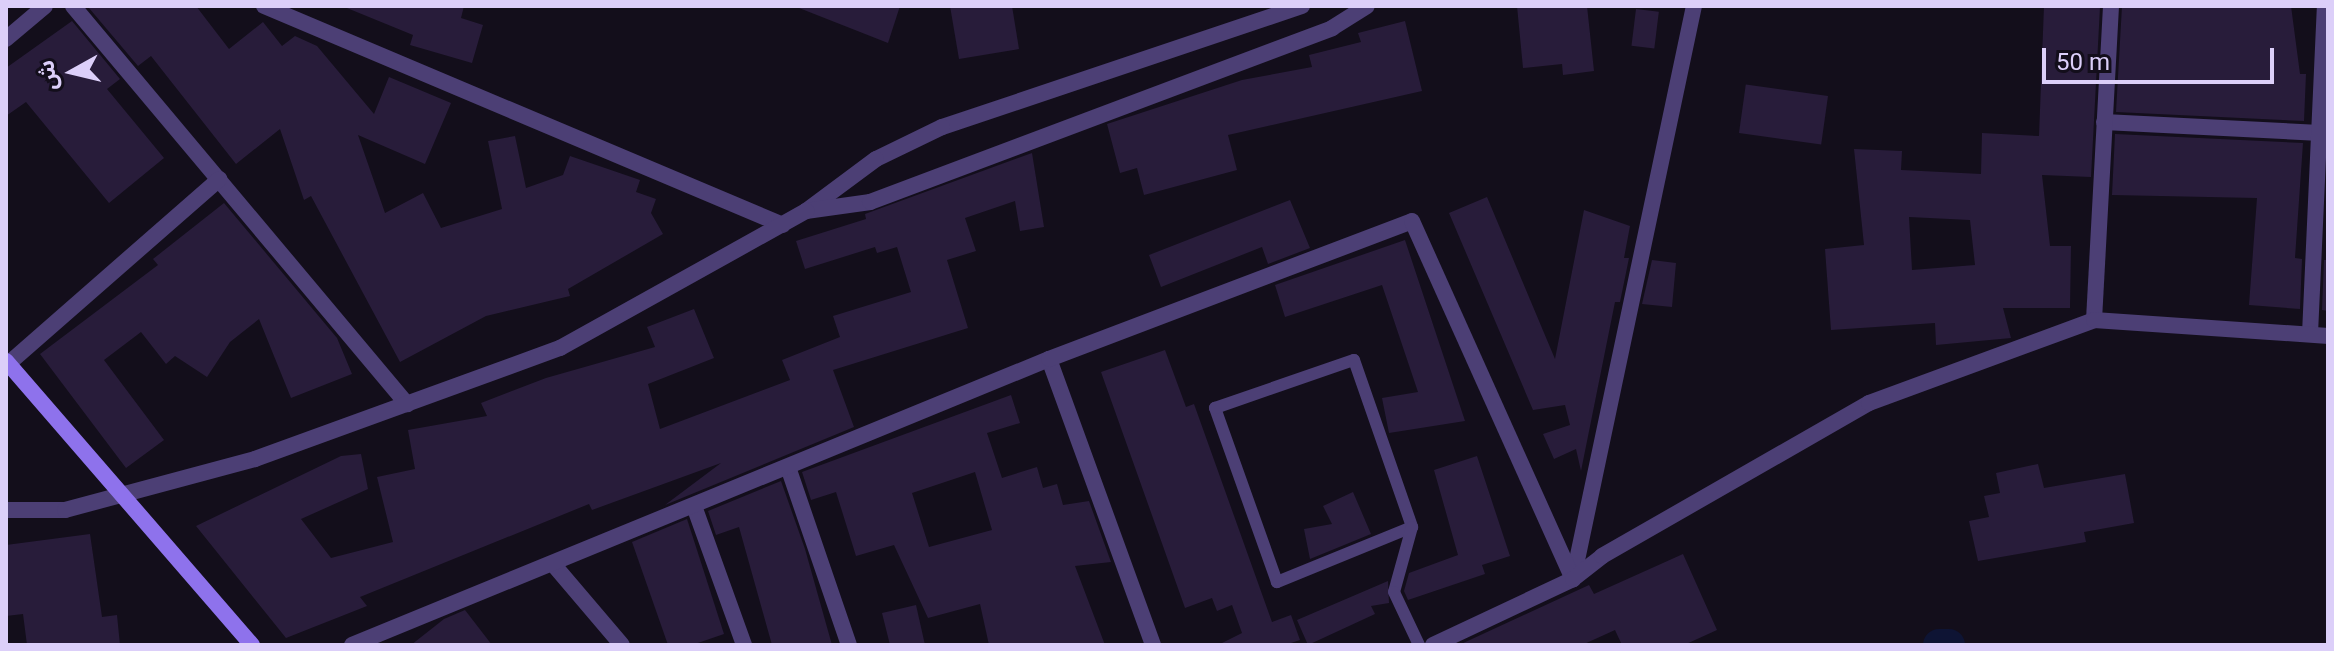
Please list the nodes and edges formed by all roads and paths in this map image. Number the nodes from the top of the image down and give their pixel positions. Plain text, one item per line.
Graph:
1 (45, 6) edge
2 (73, 6) edge
3 (264, 6) edge
4 (1302, 6) edge
5 (1367, 6) edge
6 (1694, 6) edge
7 (2111, 6) edge
8 (2325, 6) edge
9 (6, 39) edge
10 (2104, 122) junction
11 (2320, 133) junction
12 (219, 179) junction
13 (806, 211) junction
14 (783, 225) junction
15 (2321, 240) edge
16 (2094, 320) junction
17 (2310, 334) junction
18 (2328, 336) edge
19 (1049, 359) junction
20 (7, 363) edge
21 (407, 404) junction
22 (788, 467) junction
23 (125, 497) junction
24 (694, 506) junction
25 (6, 510) edge
26 (1412, 527) junction
27 (553, 564) junction
28 (1573, 579) junction
29 (252, 645) edge
30 (352, 645) edge
31 (622, 645) edge
32 (744, 645) edge
33 (849, 645) edge
34 (1153, 645) edge
35 (1419, 645) edge
36 (1433, 645) edge

1 - 9 street
2 - 12 street
3 - 14 street
4 - 13 street
5 - 13 street
6 - 28 street
7 - 10 street
8 - 11 street
10 - 11 street
10 - 16 street
11 - 15 street
12 - 20 street
12 - 21 street
13 - 14 street
14 - 21 street
15 - 17 street
16 - 17 street
16 - 28 street
17 - 18 street
19 - 22 street
19 - 28 street
19 - 34 street
20 - 23 street
21 - 23 street
22 - 24 street
22 - 33 street
23 - 25 street
23 - 29 street
24 - 27 street
24 - 32 street
26 - 26 lane
26 - 35 lane
27 - 30 street
27 - 31 street
28 - 36 street

